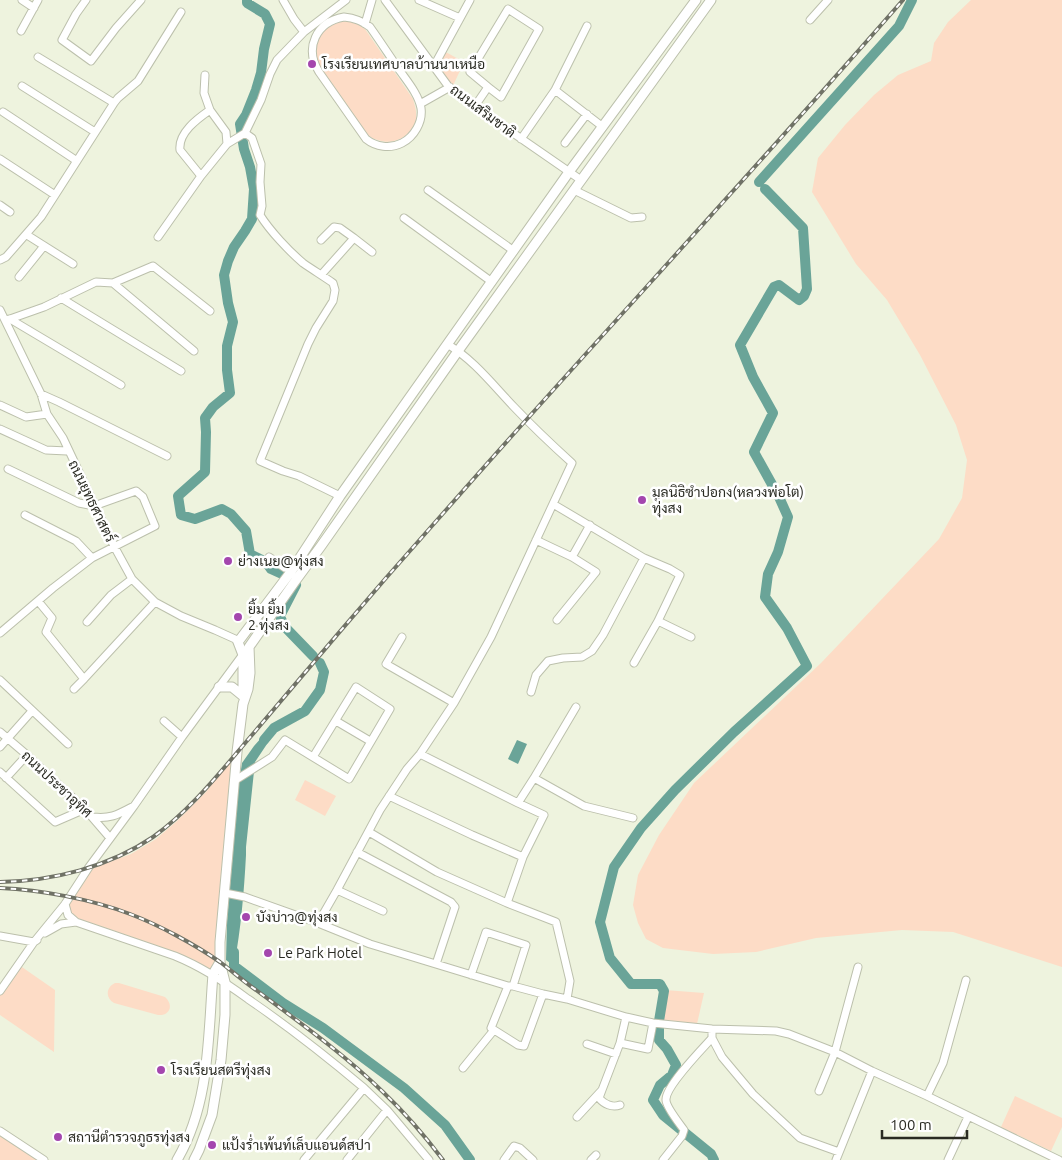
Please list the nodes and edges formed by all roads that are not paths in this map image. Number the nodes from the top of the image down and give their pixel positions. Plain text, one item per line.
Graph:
1 (22, 0) edge
2 (38, 0) edge
3 (86, 0) edge
4 (141, 0) edge
5 (283, 0) edge
6 (372, 0) edge
7 (385, 0) edge
8 (420, 0) edge
9 (470, 0) edge
10 (696, 0) edge
11 (711, 0) edge
12 (828, 0) edge
13 (340, 2) edge
14 (34, 8) junction
15 (181, 12) dead end
16 (460, 18) junction
17 (810, 20) dead end
18 (365, 24) junction
19 (586, 26) dead end
20 (21, 31) dead end
21 (304, 32) junction
22 (38, 57) dead end
23 (434, 66) junction
24 (205, 75) dead end
25 (22, 86) dead end
26 (450, 87) junction
27 (488, 87) junction
28 (555, 90) junction
29 (114, 104) junction
30 (420, 104) junction
31 (475, 106) junction
32 (210, 110) junction
33 (3, 112) dead end
34 (587, 114) junction
35 (603, 127) junction
36 (95, 132) junction
37 (242, 134) junction
38 (521, 139) junction
39 (565, 143) dead end
40 (228, 144) junction
41 (0, 159) edge
42 (77, 161) junction
43 (569, 172) junction
44 (201, 176) junction
45 (581, 180) junction
46 (428, 190) dead end
47 (574, 190) junction
48 (55, 195) junction
49 (0, 204) edge
50 (10, 212) dead end
51 (642, 217) dead end
52 (404, 218) dead end
53 (27, 235) junction
54 (158, 237) dead end
55 (354, 238) junction
56 (321, 240) dead end
57 (44, 246) junction
58 (514, 251) junction
59 (372, 252) dead end
60 (0, 260) edge
61 (73, 264) dead end
62 (321, 275) junction
63 (19, 276) dead end
64 (492, 282) junction
65 (112, 283) junction
66 (61, 298) junction
67 (0, 310) edge
68 (210, 311) dead end
69 (8, 320) junction
70 (447, 344) junction
71 (194, 351) dead end
72 (458, 351) junction
73 (181, 371) dead end
74 (121, 385) dead end
75 (41, 394) junction
76 (0, 405) edge
77 (47, 414) junction
78 (0, 429) edge
79 (68, 450) junction
80 (167, 456) dead end
81 (8, 469) dead end
82 (340, 496) junction
83 (553, 504) junction
84 (94, 506) junction
85 (25, 515) dead end
86 (590, 525) junction
87 (536, 540) junction
88 (114, 546) junction
89 (270, 557) dead end
90 (572, 557) junction
91 (92, 558) junction
92 (644, 558) junction
93 (293, 574) junction
94 (132, 579) junction
95 (38, 601) junction
96 (155, 602) junction
97 (557, 620) dead end
98 (658, 620) junction
99 (87, 622) dead end
100 (261, 630) junction
101 (0, 633) edge
102 (402, 637) dead end
103 (690, 637) dead end
104 (238, 642) junction
105 (249, 647) junction
106 (243, 655) junction
107 (634, 663) dead end
108 (250, 666) junction
109 (84, 679) junction
110 (0, 680) edge
111 (219, 687) junction
112 (74, 689) dead end
113 (532, 692) dead end
114 (243, 700) junction
115 (454, 703) junction
116 (576, 707) dead end
117 (32, 711) junction
118 (164, 721) dead end
119 (336, 721) junction
120 (0, 732) edge
121 (182, 737) junction
122 (7, 738) junction
123 (370, 741) junction
124 (68, 744) dead end
125 (0, 747) edge
126 (420, 754) junction
127 (27, 755) junction
128 (313, 757) junction
129 (0, 772) edge
130 (6, 778) junction
131 (534, 778) junction
132 (236, 779) junction
133 (389, 796) junction
134 (518, 803) junction
135 (134, 806) junction
136 (85, 809) junction
137 (93, 817) junction
138 (633, 818) dead end
139 (369, 832) junction
140 (110, 838) junction
141 (357, 852) junction
142 (523, 857) junction
143 (337, 890) junction
144 (227, 893) junction
145 (507, 903) junction
146 (66, 904) junction
147 (383, 911) dead end
148 (76, 922) junction
149 (318, 923) junction
150 (0, 936) edge
151 (34, 942) junction
152 (191, 962) junction
153 (220, 962) junction
154 (436, 964) junction
155 (858, 967) dead end
156 (213, 974) junction
157 (471, 975) junction
158 (966, 980) dead end
159 (225, 982) junction
160 (1, 986) edge
161 (510, 986) junction
162 (212, 989) junction
163 (543, 994) junction
164 (567, 999) junction
165 (626, 1018) junction
166 (654, 1023) junction
167 (712, 1029) junction
168 (494, 1030) junction
169 (712, 1038) junction
170 (620, 1043) junction
171 (586, 1044) dead end
172 (834, 1052) junction
173 (616, 1054) junction
174 (463, 1068) dead end
175 (872, 1071) junction
176 (364, 1088) junction
177 (602, 1090) junction
178 (819, 1091) dead end
179 (927, 1096) junction
180 (620, 1105) dead end
181 (387, 1110) junction
182 (577, 1116) dead end
183 (968, 1117) junction
184 (0, 1131) edge
185 (839, 1152) junction
186 (41, 1159) edge
187 (350, 1159) edge
188 (178, 1160) edge
189 (194, 1160) edge
190 (304, 1160) edge
191 (429, 1160) edge
192 (504, 1160) edge
193 (533, 1160) edge
194 (663, 1160) edge
195 (836, 1160) edge
196 (948, 1160) edge
197 (1059, 1160) edge

1 - 14 street
2 - 14 street
3 - 4 street
5 - 21 street
6 - 18 street
7 - 23 street, ถนนเสริมชาติ
8 - 16 street
9 - 16 street
10 - 35 main road
11 - 45 main road
12 - 17 street
13 - 21 street
14 - 20 street
15 - 29 street
16 - 23 street
18 - 30 street
18 - 30 street
19 - 28 street
21 - 37 street
22 - 29 street
23 - 26 street, ถนนเสริมชาติ
24 - 32 street
25 - 36 street
26 - 30 street
26 - 31 street, ถนนเสริมชาติ
27 - 27 street
27 - 31 street
28 - 34 street
28 - 38 street
29 - 36 street
31 - 38 street, ถนนเสริมชาติ
32 - 40 street
32 - 44 street
33 - 42 street
34 - 35 street
34 - 39 street
35 - 43 main road
36 - 42 street
37 - 40 street
37 - 62 street
38 - 43 street, ถนนเสริมชาติ
40 - 44 street
41 - 48 street
42 - 48 street
43 - 45 street, ถนนเสริมชาติ
43 - 58 main road
44 - 54 street
45 - 47 main road
46 - 58 street
47 - 51 street
47 - 72 main road
48 - 53 street
49 - 50 street
52 - 64 street
53 - 57 street
53 - 60 street
55 - 56 street
55 - 59 street
55 - 62 street
57 - 61 street
57 - 63 street
58 - 64 main road
62 - 82 street
64 - 70 main road
65 - 66 street
65 - 68 street
65 - 71 street
66 - 69 street
66 - 73 street
67 - 69 street, ถนนยุทธศาสตร์
69 - 74 street
69 - 75 street, ถนนยุทธศาสตร์
70 - 72 street
70 - 82 main road
72 - 83 street
72 - 93 main road
75 - 77 street, ถนนยุทธศาสตร์
75 - 80 street
76 - 77 street
77 - 79 street, ถนนยุทธศาสตร์
78 - 79 street
79 - 84 street, ถนนยุทธศาสตร์
81 - 84 street
82 - 93 main road
83 - 86 street
83 - 87 street
84 - 88 street, ถนนยุทธศาสตร์
84 - 88 street
85 - 91 street
86 - 90 street
86 - 92 street
87 - 90 street
87 - 115 street
88 - 91 street
88 - 94 street, ถนนยุทธศาสตร์
89 - 93 street
90 - 97 street
91 - 95 street
92 - 98 street
92 - 113 street
93 - 100 main road
93 - 104 main road
94 - 96 street, ถนนยุทธศาสตร์
94 - 99 street
95 - 101 street
95 - 109 street
96 - 104 street, ถนนยุทธศาสตร์
96 - 109 street
98 - 103 street
98 - 107 street
100 - 105 main road
100 - 108 main road
102 - 115 street
104 - 106 main road
105 - 106 street
105 - 108 main road
106 - 111 street
106 - 114 main road
108 - 114 main road
109 - 112 street
110 - 117 street
111 - 114 main road
111 - 121 street
114 - 132 main road
115 - 126 street
116 - 131 street
117 - 122 street
117 - 124 street
118 - 121 street
119 - 123 street
119 - 123 street
119 - 128 street
120 - 122 street, ถนนประชาอุทิศ
121 - 135 street
122 - 125 street
122 - 127 street, ถนนประชาอุทิศ
123 - 128 street
126 - 133 street
126 - 134 street
127 - 130 street
127 - 136 street, ถนนประชาอุทิศ
128 - 132 street
129 - 130 street
130 - 136 street
131 - 134 street
131 - 138 street
132 - 144 main road
133 - 139 street
133 - 142 street
134 - 142 street
135 - 137 street
135 - 140 street
136 - 137 street, ถนนประชาอุทิศ
137 - 140 street, ถนนประชาอุทิศ
139 - 141 street
139 - 145 street
140 - 146 street
141 - 143 street
141 - 154 street
142 - 145 street
143 - 147 street
143 - 149 street
144 - 149 street
144 - 153 main road
145 - 164 street
146 - 148 street
146 - 151 street
148 - 151 street
148 - 152 street
149 - 154 street
150 - 151 street
151 - 160 street
152 - 156 street
152 - 162 street
153 - 156 main road
153 - 159 main road
154 - 157 street
155 - 172 street
156 - 159 street
156 - 162 main road
157 - 161 street
157 - 161 street
158 - 179 street
159 - 176 street
159 - 189 main road
161 - 163 street
161 - 168 street
162 - 188 main road
163 - 164 street
163 - 168 street
164 - 165 street
165 - 166 street
165 - 170 street
166 - 167 street
166 - 170 street
167 - 169 street
167 - 172 street
168 - 174 street
169 - 185 street
169 - 194 street
170 - 173 street
171 - 173 street
172 - 175 street
172 - 178 street
173 - 177 street
175 - 179 street
175 - 185 street
176 - 181 street
176 - 190 street
177 - 180 street
177 - 182 street
179 - 183 street
181 - 187 street
181 - 191 street
183 - 196 street
183 - 197 street
184 - 186 street
185 - 195 street
192 - 193 street

